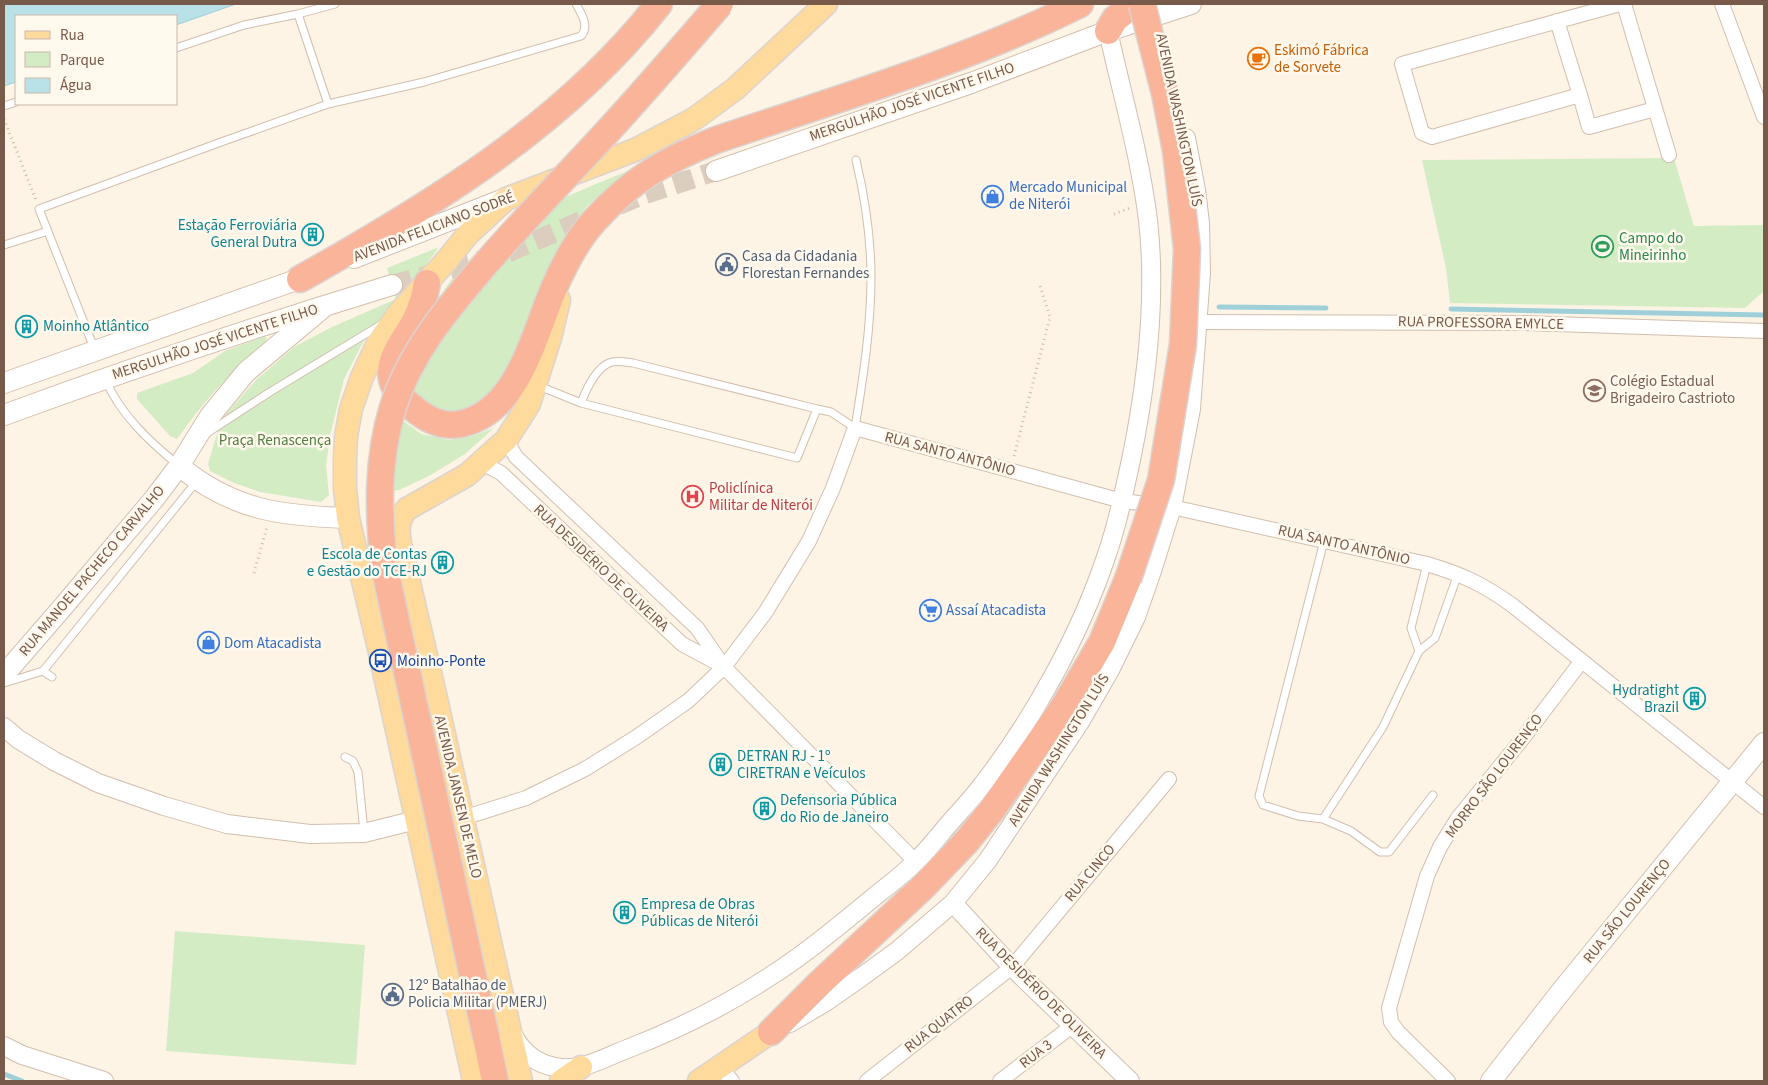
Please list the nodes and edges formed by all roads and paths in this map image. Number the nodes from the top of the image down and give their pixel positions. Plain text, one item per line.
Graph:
1 (335, 4) edge
2 (576, 4) edge
3 (659, 4) edge
4 (720, 4) edge
5 (1080, 4) edge
6 (1191, 4) edge
7 (1620, 4) edge
8 (1624, 4) edge
9 (1722, 4) edge
10 (820, 7) edge
11 (1144, 8) edge
12 (298, 14) junction
13 (1557, 21) junction
14 (1108, 31) junction
15 (178, 47) edge
16 (1580, 96) junction
17 (328, 104) junction
18 (1655, 109) junction
19 (1764, 117) edge
20 (4, 119) edge
21 (1669, 154) dead end
22 (856, 160) dead end
23 (716, 171) tunnel mouth
24 (506, 199) junction
25 (39, 209) junction
26 (48, 231) junction
27 (4, 245) edge
28 (568, 261) junction
29 (300, 279) junction
30 (427, 283) junction
31 (1040, 283) dead end
32 (392, 285) tunnel mouth
33 (325, 306) junction
34 (398, 314) junction
35 (1198, 322) junction
36 (1764, 331) edge
37 (95, 351) junction
38 (105, 378) junction
39 (4, 383) edge
40 (536, 385) junction
41 (581, 403) junction
42 (817, 408) junction
43 (4, 415) edge
44 (855, 428) junction
45 (506, 440) junction
46 (192, 444) junction
47 (482, 463) junction
48 (179, 466) junction
49 (1010, 470) junction
50 (197, 481) junction
51 (1122, 501) junction
52 (1172, 506) junction
53 (271, 512) junction
54 (348, 518) junction
55 (1324, 541) junction
56 (1427, 564) junction
57 (254, 573) dead end
58 (1458, 573) junction
59 (421, 634) junction
60 (378, 644) junction
61 (1419, 651) junction
62 (1581, 662) junction
63 (724, 667) junction
64 (43, 671) junction
65 (4, 675) edge
66 (52, 677) dead end
67 (4, 684) edge
68 (4, 727) edge
69 (1764, 742) edge
70 (345, 757) dead end
71 (1169, 779) dead end
72 (1732, 780) junction
73 (1434, 795) dead end
74 (1764, 807) edge
75 (463, 818) junction
76 (1323, 819) junction
77 (416, 820) junction
78 (364, 833) junction
79 (916, 862) junction
80 (953, 903) junction
81 (1012, 967) junction
82 (1072, 1026) junction
83 (511, 1032) junction
84 (771, 1032) junction
85 (4, 1046) edge
86 (581, 1067) junction
87 (726, 1074) edge
88 (104, 1081) edge
89 (474, 1081) edge
90 (495, 1081) edge
91 (521, 1081) edge
92 (561, 1081) edge
93 (699, 1081) edge
94 (867, 1081) edge
95 (1000, 1081) edge
96 (1130, 1081) edge
97 (1448, 1081) edge
98 (1491, 1081) edge

1 - 12 lane
2 - 17 lane
3 - 29 highway
4 - 90 highway, bridge
5 - 28 highway
6 - 11 main road
7 - 13 street
8 - 18 street
9 - 19 street
10 - 24 main road, AVENIDA FELICIANO SODRÉ
11 - 14 highway
11 - 35 street, AVENIDA WASHINGTON LUÍS
11 - 84 highway, bridge
12 - 15 lane
12 - 17 lane
13 - 16 street
13 - 16 street
14 - 23 main road, MERGULHÃO JOSÉ VICENTE FILHO
14 - 51 street
16 - 18 street
17 - 25 lane
18 - 21 street
20 - 25 path
22 - 44 lane
24 - 29 main road, AVENIDA FELICIANO SODRÉ
24 - 30 main road
25 - 26 lane
26 - 27 lane
26 - 37 lane
28 - 30 highway
28 - 40 main road
29 - 37 main road, AVENIDA FELICIANO SODRÉ
30 - 34 main road
31 - 49 path
32 - 33 main road, MERGULHÃO JOSÉ VICENTE FILHO
33 - 38 main road, MERGULHÃO JOSÉ VICENTE FILHO
33 - 46 main road, MERGULHÃO JOSÉ VICENTE FILHO
34 - 46 lane
34 - 54 main road
35 - 36 street, RUA PROFESSORA EMYLCE
35 - 52 street, AVENIDA WASHINGTON LUÍS
37 - 39 main road, AVENIDA FELICIANO SODRÉ
38 - 43 main road
38 - 48 lane
40 - 41 lane
40 - 45 main road
41 - 42 lane
41 - 42 lane
42 - 44 lane
44 - 49 street, RUA SANTO ANTÔNIO
44 - 63 street
45 - 47 main road
45 - 63 street, RUA DESIDÉRIO DE OLIVEIRA
46 - 48 main road, MERGULHÃO JOSÉ VICENTE FILHO
47 - 59 main road, AVENIDA JANSEN DE MELO
47 - 63 street, RUA DESIDÉRIO DE OLIVEIRA
48 - 50 main road
48 - 65 main road, RUA MANOEL PACHECO CARVALHO
49 - 51 street, RUA SANTO ANTÔNIO
50 - 53 main road
50 - 64 lane
51 - 52 street, RUA SANTO ANTÔNIO
51 - 79 street
52 - 55 street, RUA SANTO ANTÔNIO
52 - 80 street, AVENIDA WASHINGTON LUÍS
53 - 54 main road
53 - 57 path
54 - 60 main road
55 - 56 street, RUA SANTO ANTÔNIO
55 - 76 lane
56 - 58 street, RUA SANTO ANTÔNIO
56 - 61 lane
58 - 61 lane
58 - 62 street, RUA SANTO ANTÔNIO
59 - 60 main road
59 - 75 main road, AVENIDA JANSEN DE MELO
60 - 77 main road
61 - 76 lane
62 - 72 street, RUA SANTO ANTÔNIO
62 - 97 street, MORRO SÃO LOURENÇO
63 - 75 street
63 - 79 street, RUA DESIDÉRIO DE OLIVEIRA
64 - 66 lane
64 - 67 lane
68 - 78 street
69 - 72 main road, RUA SÃO LOURENÇO
70 - 78 lane
71 - 81 street, RUA CINCO
72 - 74 street, RUA SANTO ANTÔNIO
72 - 98 main road, RUA SÃO LOURENÇO
73 - 76 lane
75 - 83 main road, AVENIDA JANSEN DE MELO
77 - 78 street
77 - 89 main road
79 - 86 street
80 - 81 street, RUA DESIDÉRIO DE OLIVEIRA
80 - 84 street, AVENIDA WASHINGTON LUÍS
81 - 82 street, RUA DESIDÉRIO DE OLIVEIRA
81 - 94 street, RUA QUATRO
82 - 95 street, RUA 3
82 - 96 street, RUA DESIDÉRIO DE OLIVEIRA
83 - 86 street
83 - 91 main road, AVENIDA JANSEN DE MELO
84 - 87 main road, AVENIDA WASHINGTON LUÍS
85 - 88 street
86 - 92 main road
87 - 93 main road, AVENIDA WASHINGTON LUÍS

